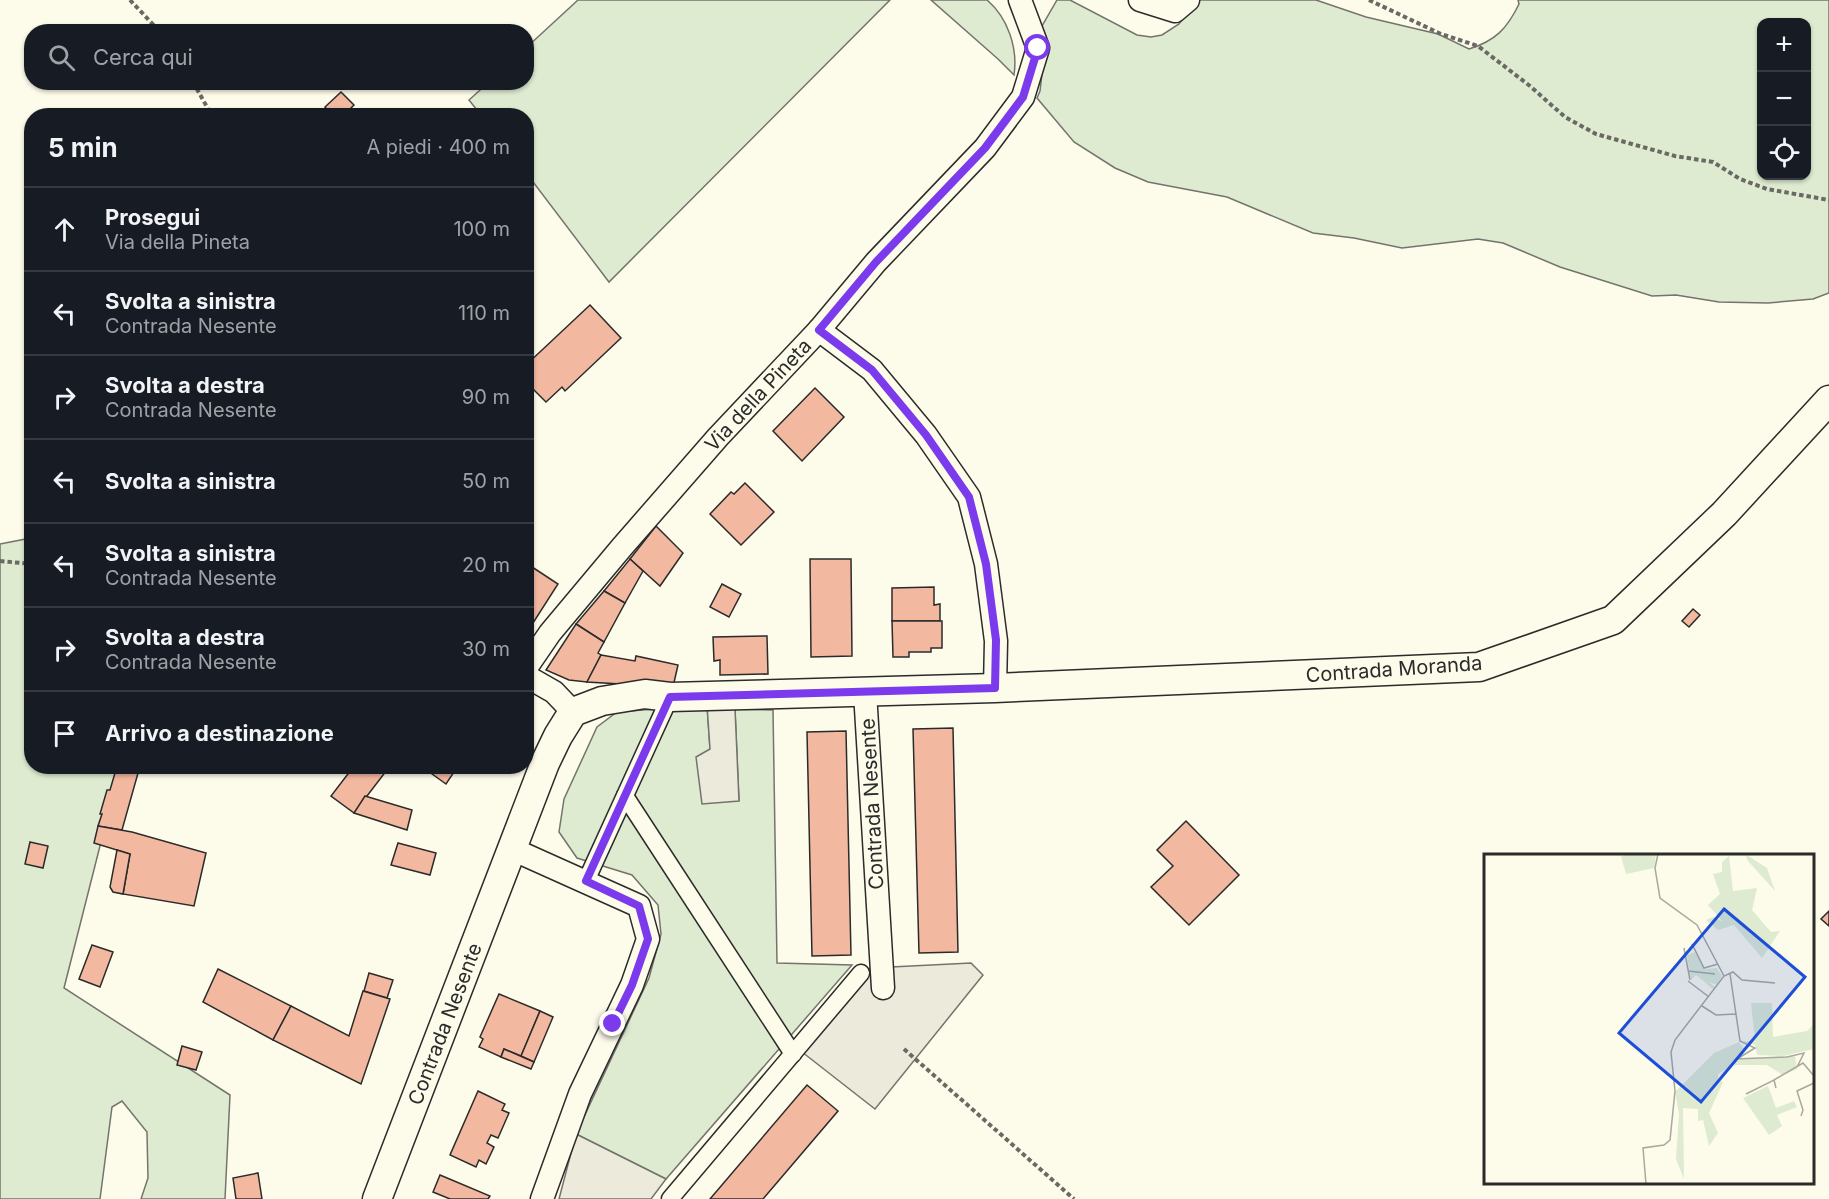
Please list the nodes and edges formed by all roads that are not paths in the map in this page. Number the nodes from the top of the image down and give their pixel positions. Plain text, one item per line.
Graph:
1 (1020, 0) edge
2 (1140, 0) edge
3 (1188, 0) edge
4 (819, 330) junction
5 (1829, 400) edge
6 (534, 656) edge
7 (534, 681) edge
8 (1111, 684) joint
9 (995, 688) junction
10 (865, 692) junction
11 (670, 697) junction
12 (573, 712) junction
13 (625, 796) junction
14 (512, 849) junction
15 (586, 881) junction
16 (861, 973) dead end
17 (883, 988) dead end
18 (793, 1054) junction
19 (377, 1199) edge
20 (542, 1199) edge
21 (670, 1199) edge

1 - 4 street, Via della Pineta
2 - 3 street
4 - 6 street, Via della Pineta
4 - 9 street
5 - 8 street, Contrada Moranda
7 - 12 street
8 - 9 street, Contrada Nesente
9 - 10 street, Contrada Nesente
10 - 11 street, Contrada Nesente
10 - 17 street, Contrada Nesente
11 - 12 street, Contrada Nesente
11 - 13 street
12 - 14 street, Contrada Nesente
13 - 15 street
13 - 18 street
14 - 15 street
14 - 19 street, Contrada Nesente
15 - 20 street
16 - 18 street
18 - 21 street

